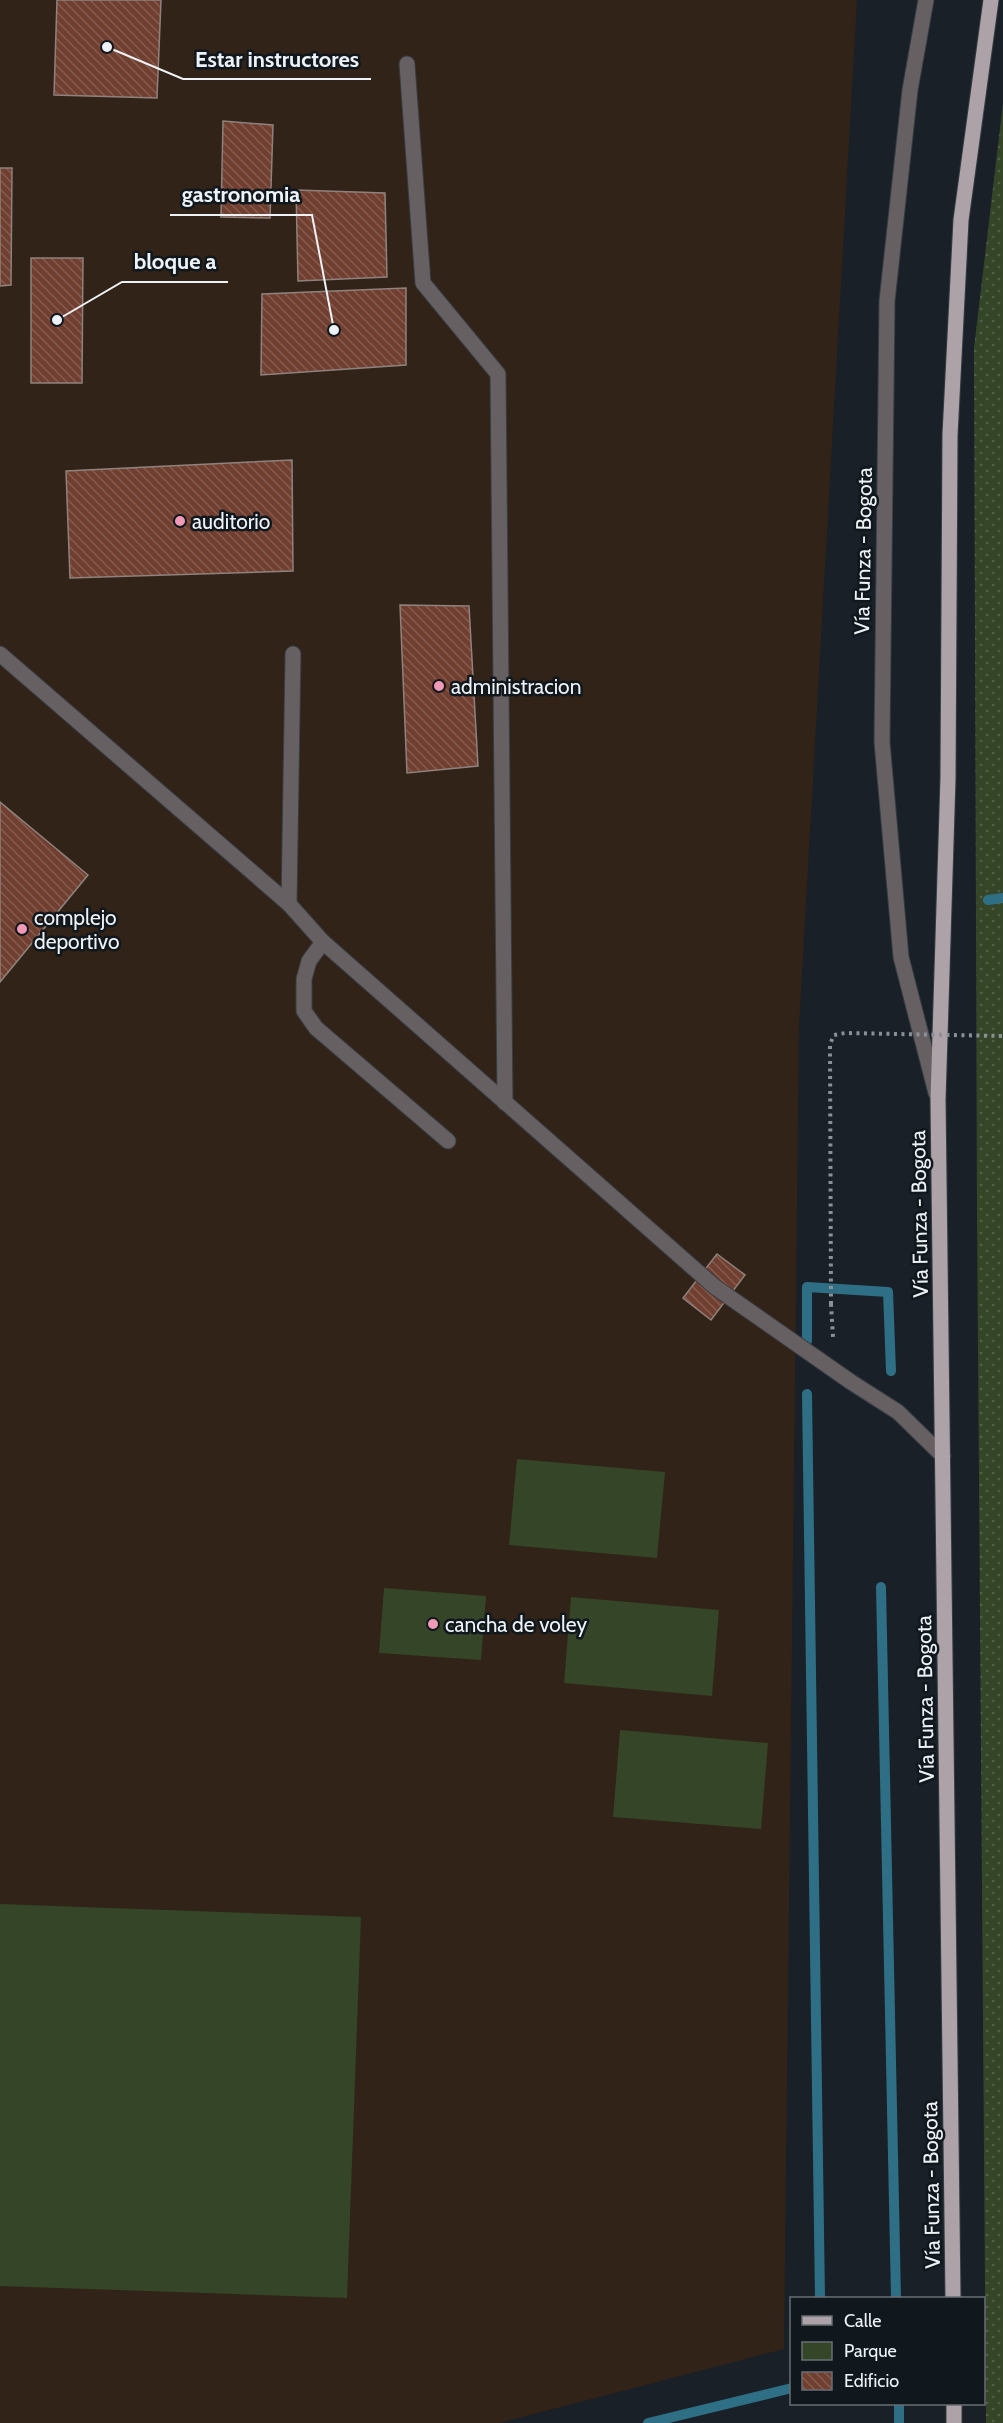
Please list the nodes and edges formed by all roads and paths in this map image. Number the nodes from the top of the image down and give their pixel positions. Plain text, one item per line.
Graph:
1 (926, 0) edge
2 (991, 0) edge
3 (407, 64) dead end
4 (0, 654) edge
5 (293, 654) dead end
6 (289, 904) junction
7 (323, 942) junction
8 (1003, 1035) edge
9 (938, 1100) junction
10 (505, 1103) junction
11 (448, 1141) dead end
12 (831, 1304) dead end
13 (943, 1456) junction
14 (953, 2297) edge
15 (954, 2405) edge
16 (954, 2423) edge

1 - 9 street, Vía Funza - Bogota
2 - 9 main road, Vía Funza - Bogota
3 - 10 street
4 - 6 street
5 - 6 street
6 - 7 street
7 - 10 street
7 - 11 street
8 - 12 path, bridge
9 - 13 main road, Vía Funza - Bogota
10 - 13 street
13 - 14 main road, Vía Funza - Bogota
15 - 16 main road

